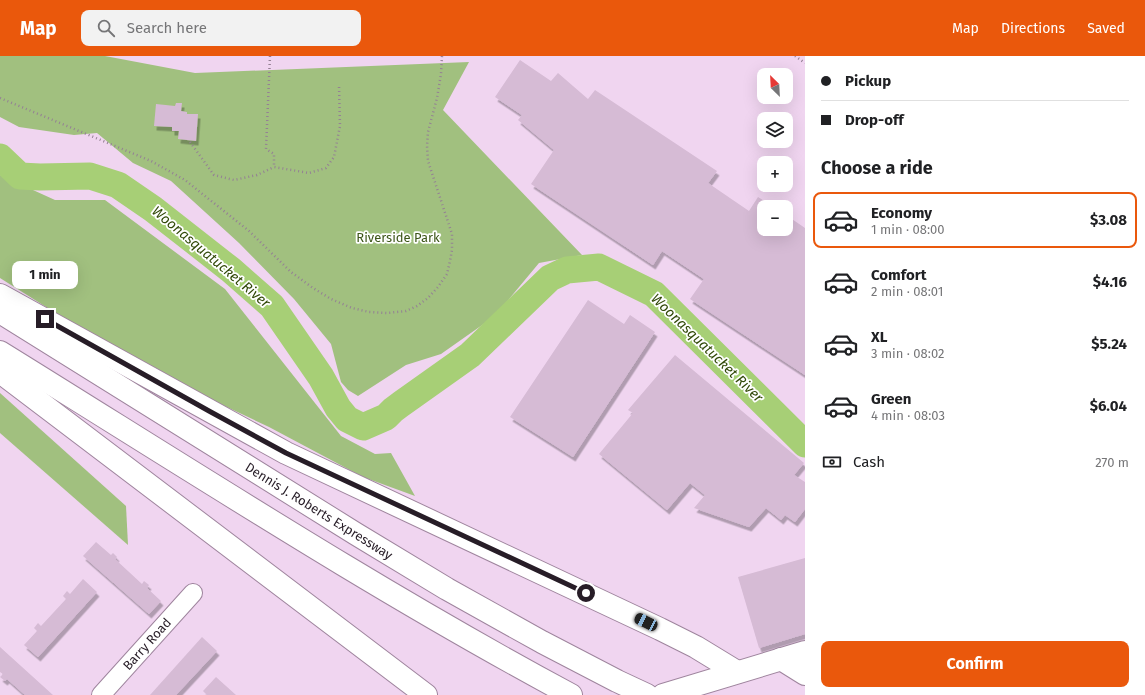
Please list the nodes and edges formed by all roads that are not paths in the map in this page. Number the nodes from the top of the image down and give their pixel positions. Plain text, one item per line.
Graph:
1 (0, 295) edge
2 (0, 312) edge
3 (0, 352) edge
4 (0, 372) edge
5 (193, 593) dead end
6 (805, 652) edge
7 (781, 659) junction
8 (737, 672) junction
9 (805, 674) edge
10 (424, 694) edge
11 (101, 695) edge
12 (571, 695) edge
13 (647, 695) edge
14 (663, 695) edge

1 - 8 main road
2 - 13 main road, Dennis J. Roberts Expressway
3 - 12 main road
4 - 10 main road
5 - 11 street, Barry Road
6 - 7 main road
7 - 8 main road
7 - 9 main road
8 - 14 main road

